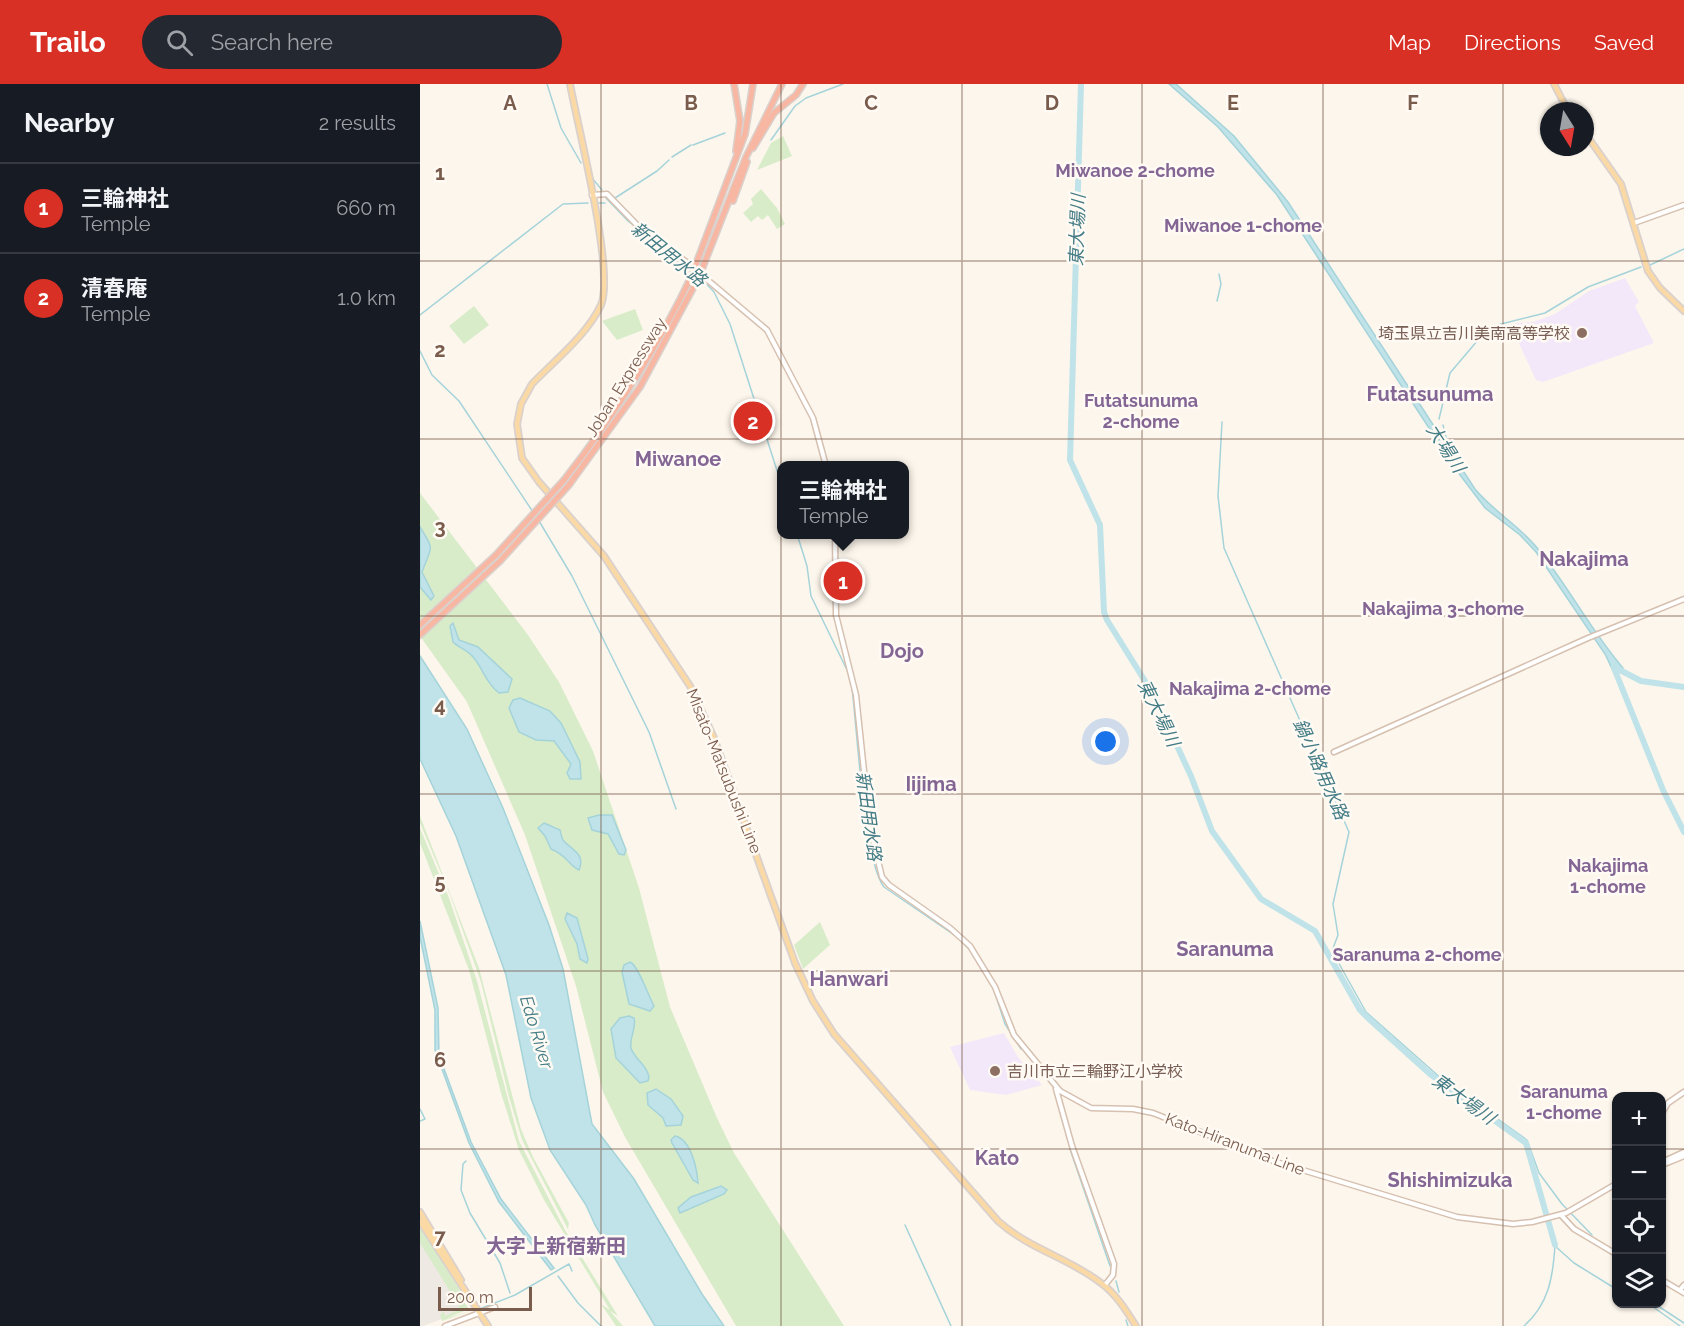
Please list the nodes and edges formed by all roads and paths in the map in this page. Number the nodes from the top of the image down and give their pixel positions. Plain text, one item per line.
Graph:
1 (570, 84) edge
2 (734, 84) edge
3 (753, 84) edge
4 (782, 84) edge
5 (803, 84) edge
6 (1554, 84) edge
7 (1563, 102) edge
8 (1594, 145) edge
9 (729, 179) junction
10 (591, 195) junction
11 (1684, 205) edge
12 (725, 212) junction
13 (1634, 223) junction
14 (1684, 311) edge
15 (645, 372) junction
16 (825, 461) edge
17 (835, 539) edge
18 (1684, 599) edge
19 (420, 625) edge
20 (420, 635) edge
21 (1334, 752) dead end
22 (1055, 1087) junction
23 (1684, 1092) edge
24 (1666, 1106) edge
25 (1684, 1154) edge
26 (1666, 1162) edge
27 (1612, 1187) edge
28 (420, 1212) edge
29 (1561, 1215) junction
30 (420, 1221) edge
31 (1612, 1251) edge
32 (1666, 1282) edge
33 (1105, 1285) junction
34 (1684, 1285) edge
35 (1682, 1291) edge
36 (495, 1308) dead end
37 (480, 1313) junction
38 (445, 1326) edge
39 (488, 1326) edge
40 (1136, 1326) edge

1 - 10 main road, Misato-Matsubushi Line
2 - 9 highway
3 - 9 highway, Joban Expressway
4 - 12 highway, Joban Expressway
5 - 12 highway
6 - 7 main road
8 - 13 main road
9 - 15 highway, Joban Expressway, bridge
10 - 16 street
10 - 33 main road, Misato-Matsubushi Line
11 - 13 street
12 - 15 highway, Joban Expressway, bridge
13 - 14 main road
15 - 19 highway, Joban Expressway, bridge
15 - 20 highway, Joban Expressway, bridge
17 - 22 street
18 - 21 street
22 - 29 street, Kato-Hiranuma Line
22 - 33 street
23 - 24 street
25 - 26 street
27 - 29 street, Kato-Hiranuma Line
28 - 37 main road
29 - 31 street
30 - 37 main road
32 - 35 street
33 - 40 main road, Misato-Matsubushi Line
34 - 35 street
36 - 37 street
37 - 38 street
37 - 39 main road

